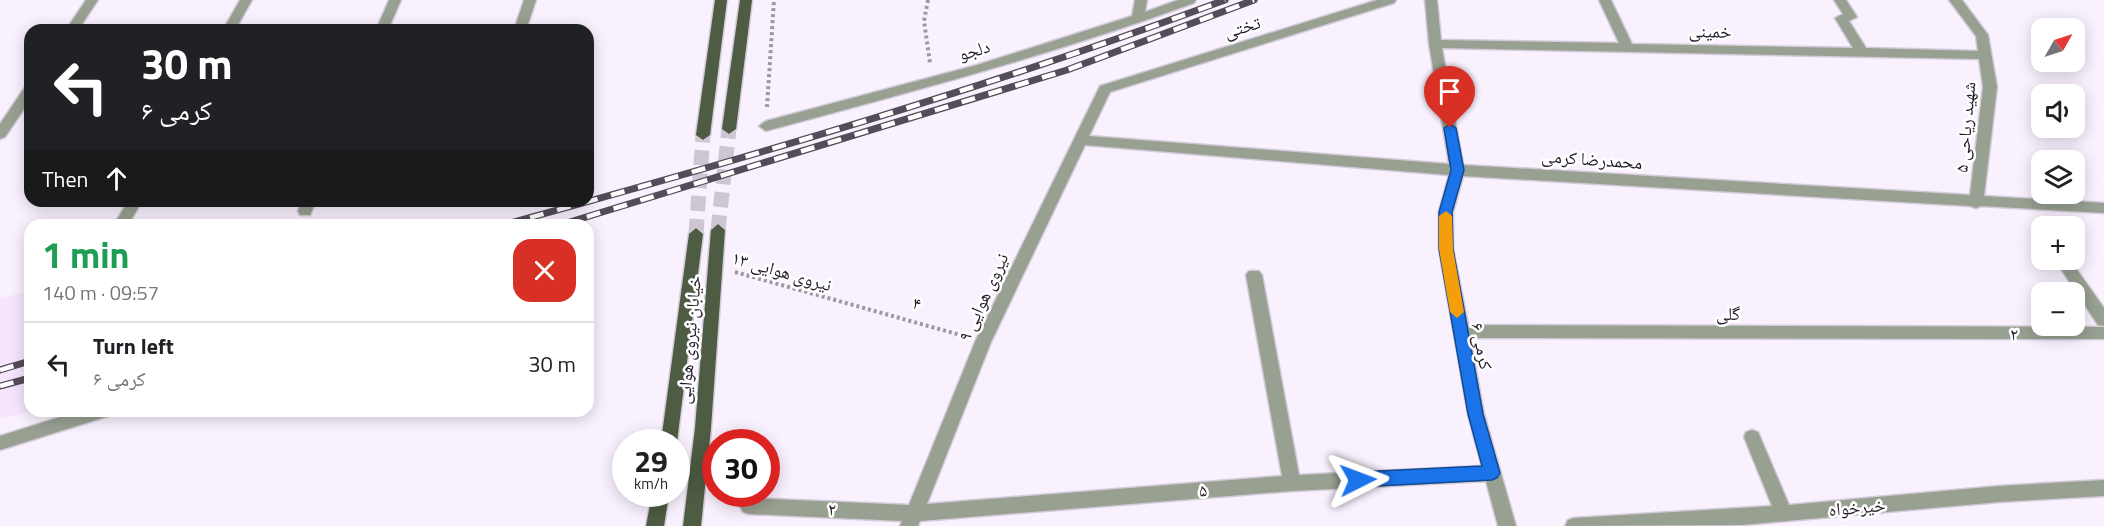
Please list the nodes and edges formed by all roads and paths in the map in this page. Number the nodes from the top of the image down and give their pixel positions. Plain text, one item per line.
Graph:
1 (92, 0) edge
2 (246, 0) edge
3 (395, 0) edge
4 (530, 0) edge
5 (721, 0) edge
6 (746, 0) edge
7 (774, 0) edge
8 (927, 0) edge
9 (1141, 0) edge
10 (1190, 0) edge
11 (1390, 0) edge
12 (1431, 0) edge
13 (1605, 0) edge
14 (1840, 0) edge
15 (1955, 0) edge
16 (1138, 20) junction
17 (76, 24) edge
18 (232, 24) edge
19 (385, 24) edge
20 (522, 24) edge
21 (1435, 44) junction
22 (1628, 48) junction
23 (1862, 52) junction
24 (1985, 55) junction
25 (932, 82) junction
26 (1105, 89) joint
27 (24, 99) edge
28 (766, 126) joint
29 (729, 129) tunnel mouth
30 (0, 134) edge
31 (703, 135) tunnel mouth
32 (1079, 140) junction
33 (1457, 170) junction
34 (1976, 203) junction
35 (2104, 208) edge
36 (718, 230) tunnel mouth
37 (696, 234) tunnel mouth
38 (717, 267) junction
39 (2069, 270) edge
40 (1254, 275) dead end
41 (840, 301) joint
42 (2104, 320) edge
43 (1460, 331) junction
44 (1997, 333) joint
45 (2104, 333) edge
46 (983, 342) junction
47 (83, 417) edge
48 (671, 429) edge
49 (1752, 437) dead end
50 (0, 443) edge
51 (1492, 473) junction
52 (1292, 483) junction
53 (2104, 488) edge
54 (658, 507) edge
55 (762, 507) edge
56 (1784, 513) junction
57 (912, 519) edge
58 (1744, 522) edge
59 (655, 526) edge
60 (692, 526) edge
61 (1507, 526) edge
62 (1574, 526) edge

1 - 17 street
2 - 18 street
3 - 19 street
4 - 20 street
5 - 31 main road
6 - 29 main road
7 - 28 path
8 - 25 path
9 - 16 street
10 - 16 street, دلجو
11 - 26 street, تختی
12 - 21 street
13 - 22 street
14 - 23 street
15 - 24 street, ۵ شهید ریاحی
16 - 25 street, دلجو
21 - 22 street, خمینی
21 - 33 street
22 - 23 street, خمینی
23 - 24 street, خمینی
24 - 34 street, ۵ شهید ریاحی
25 - 28 street, دلجو
26 - 32 street, نیروی هوایی ۹
27 - 30 street
32 - 33 street, محمدرضا کرمی
32 - 46 street, نیروی هوایی ۹
33 - 34 street, محمدرضا کرمی
33 - 43 street, کرمی ۶
34 - 35 street, محمدرضا کرمی
36 - 38 main road, خیابان نیروی هوایی
37 - 48 main road, خیابان نیروی هوایی
38 - 41 path, نیروی هوایی ۱۳
38 - 60 main road, خیابان نیروی هوایی
39 - 42 street
40 - 52 street
41 - 46 path, ۴
43 - 44 street, گلی
43 - 51 street, کرمی ۶
44 - 45 street, ۲
46 - 57 street, نیروی هوایی ۹
47 - 50 street
49 - 56 street
51 - 52 street, ۵
51 - 61 street, کرمی ۶
52 - 57 street, ۵
53 - 56 street, خیرخواه
54 - 59 main road
55 - 57 street, ۲
56 - 58 street, خیرخواه
58 - 62 street, خیرخواه

